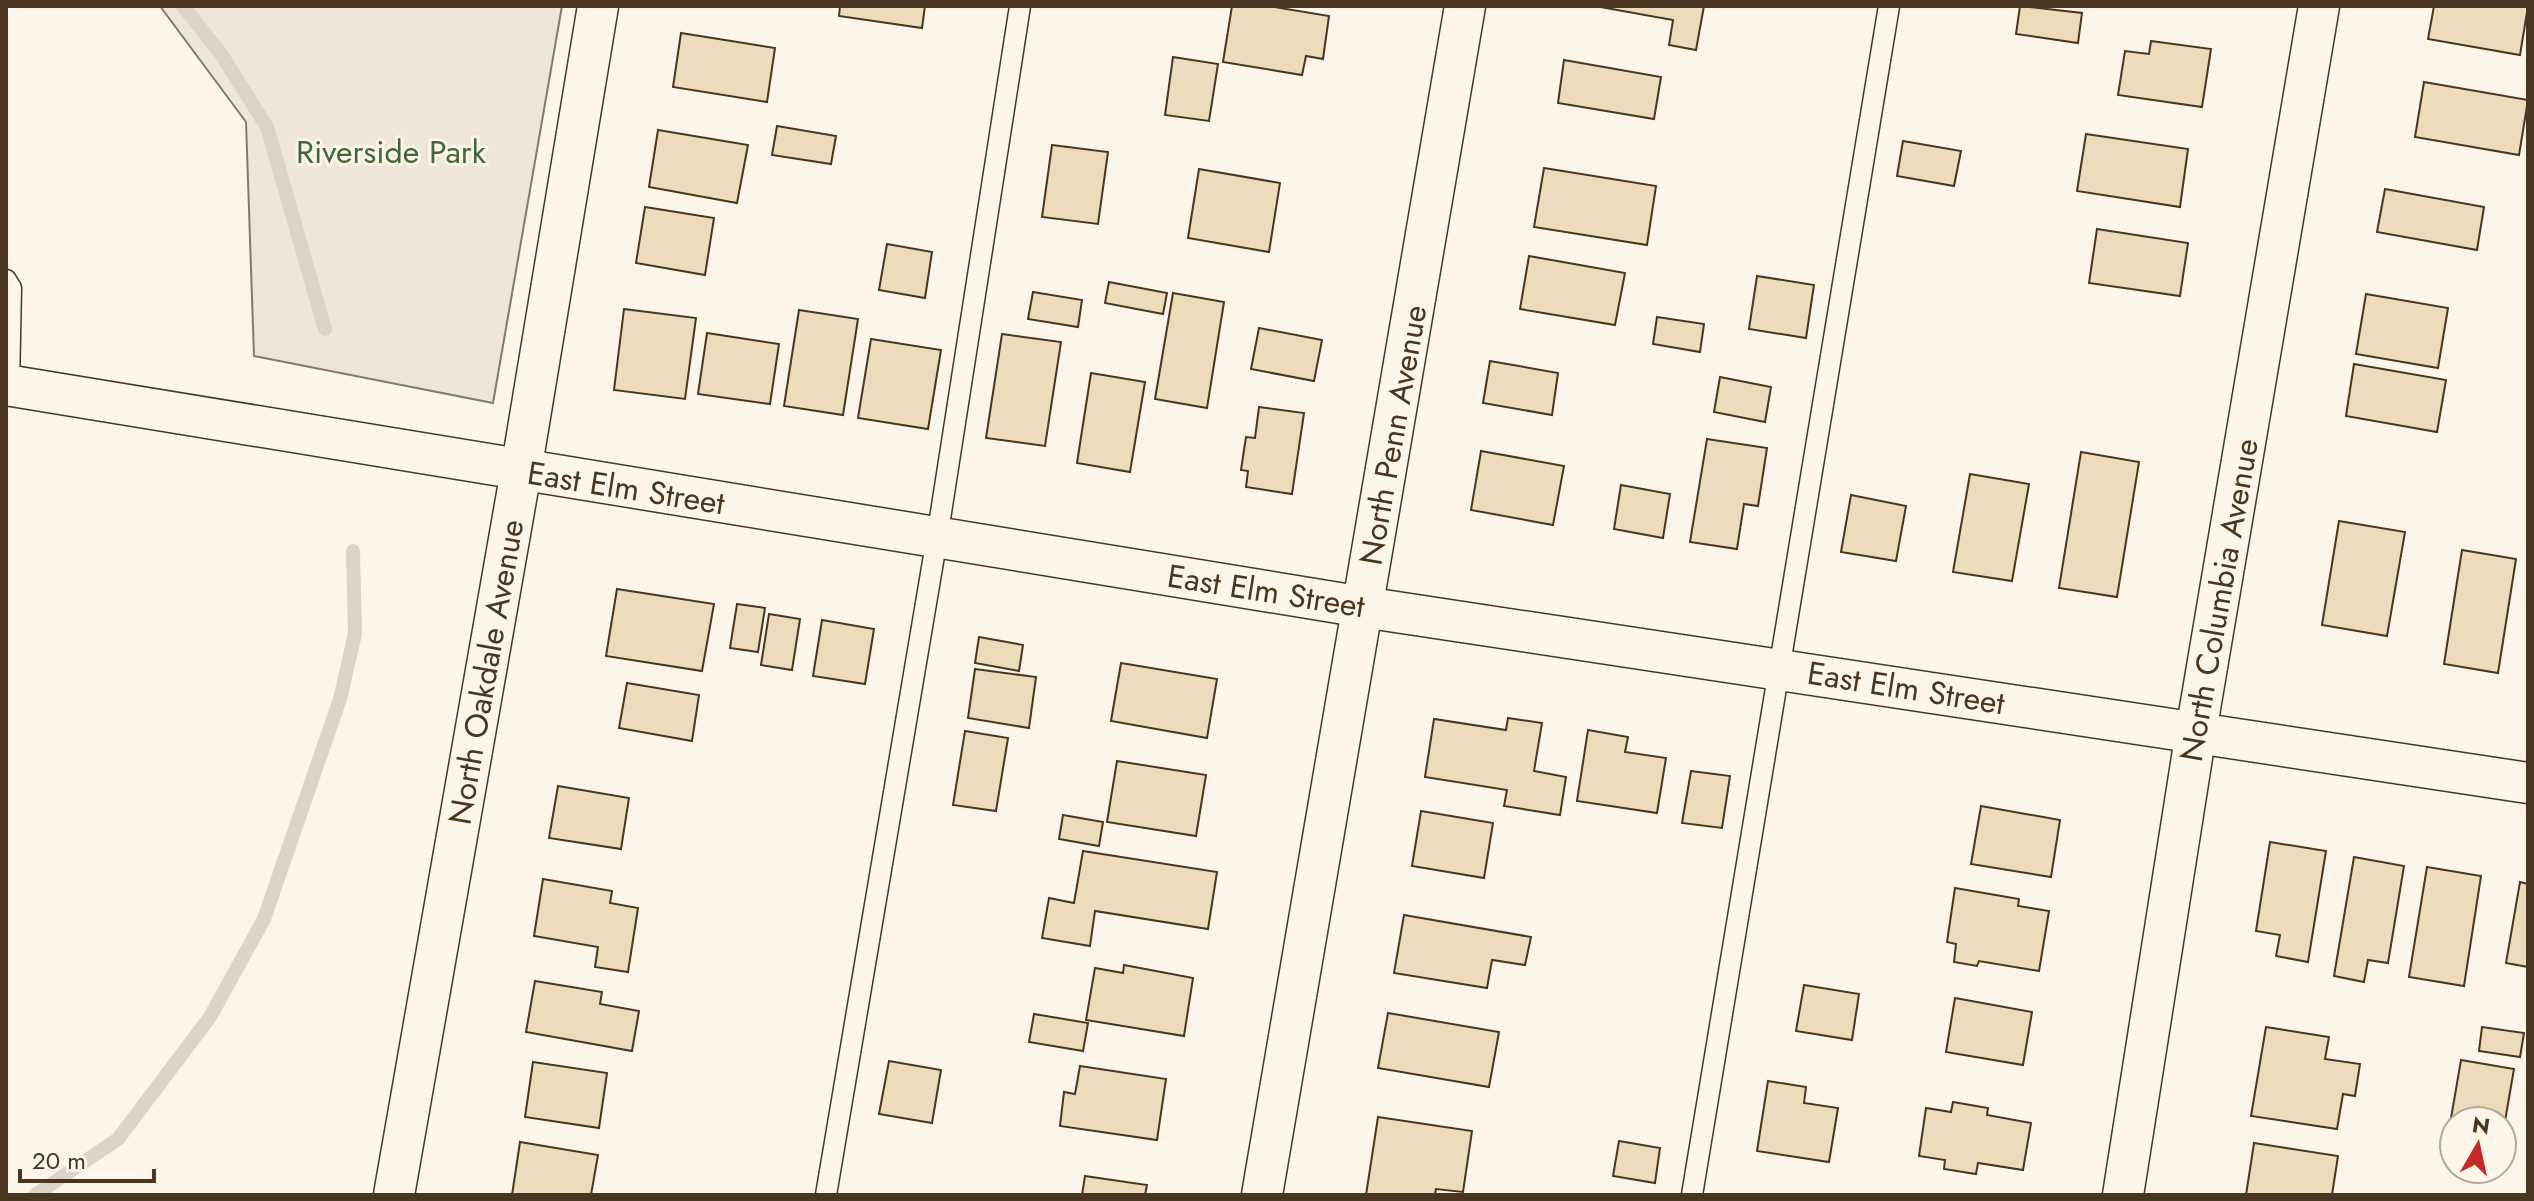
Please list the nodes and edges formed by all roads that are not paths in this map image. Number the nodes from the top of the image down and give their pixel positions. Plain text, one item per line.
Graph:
1 (598, 6) edge
2 (1020, 6) edge
3 (1465, 6) edge
4 (1889, 6) edge
5 (2319, 6) edge
6 (6, 280) edge
7 (8, 385) edge
8 (521, 471) junction
9 (937, 538) junction
10 (1363, 607) junction
11 (1777, 669) junction
12 (2196, 732) junction
13 (2528, 783) edge
14 (394, 1195) edge
15 (826, 1195) edge
16 (1262, 1195) edge
17 (1692, 1195) edge
18 (2123, 1195) edge

1 - 8 street, North Oakdale Avenue
2 - 9 lane
3 - 10 street, North Penn Avenue
4 - 11 lane
5 - 12 street, North Columbia Avenue
6 - 7 lane
7 - 8 street, East Elm Street
8 - 9 street, East Elm Street
8 - 14 street, North Oakdale Avenue
9 - 10 street, East Elm Street
9 - 15 lane
10 - 11 street, East Elm Street
10 - 16 street, North Penn Avenue
11 - 12 street, East Elm Street
11 - 17 lane
12 - 13 street, East Elm Street
12 - 18 street, North Columbia Avenue

